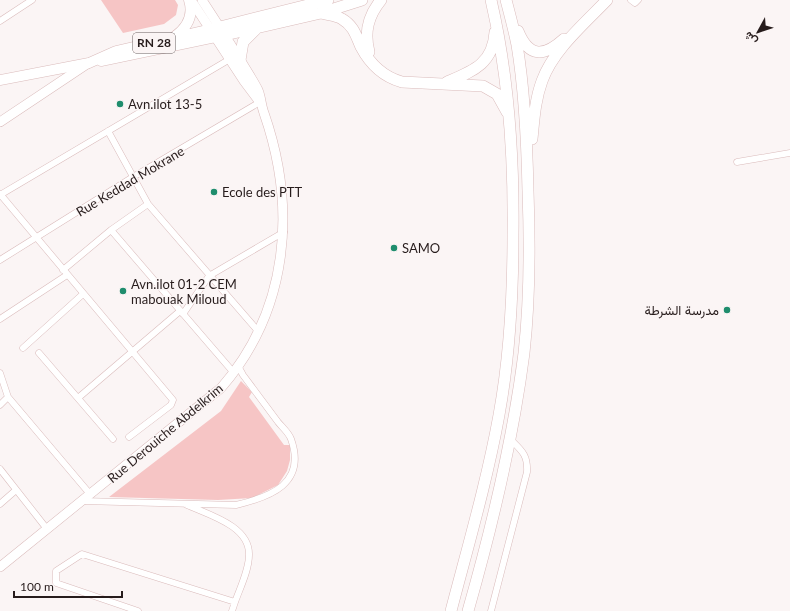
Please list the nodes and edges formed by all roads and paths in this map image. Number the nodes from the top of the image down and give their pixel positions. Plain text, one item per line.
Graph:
1 (32, 0) edge
2 (190, 0) edge
3 (202, 0) edge
4 (328, 0) edge
5 (362, 0) edge
6 (381, 0) edge
7 (492, 0) edge
8 (506, 0) edge
9 (602, 0) edge
10 (607, 0) edge
11 (631, 0) edge
12 (638, 0) edge
13 (321, 14) junction
14 (0, 21) edge
15 (496, 22) junction
16 (257, 29) junction
17 (218, 32) junction
18 (171, 38) junction
19 (235, 60) junction
20 (372, 62) junction
21 (89, 63) junction
22 (0, 80) edge
23 (444, 83) junction
24 (260, 102) junction
25 (510, 118) junction
26 (0, 122) edge
27 (108, 130) junction
28 (790, 153) edge
29 (737, 162) dead end
30 (528, 171) junction
31 (133, 177) junction
32 (0, 195) edge
33 (148, 204) junction
34 (111, 230) junction
35 (284, 232) junction
36 (38, 238) junction
37 (0, 260) edge
38 (65, 272) junction
39 (209, 276) junction
40 (83, 294) junction
41 (182, 312) junction
42 (0, 319) edge
43 (258, 331) junction
44 (23, 348) dead end
45 (132, 351) junction
46 (39, 353) dead end
47 (236, 370) junction
48 (0, 373) edge
49 (8, 397) junction
50 (78, 398) junction
51 (0, 405) edge
52 (129, 437) dead end
53 (509, 438) junction
54 (113, 439) dead end
55 (0, 469) edge
56 (16, 490) junction
57 (90, 494) junction
58 (82, 501) junction
59 (0, 504) edge
60 (185, 504) junction
61 (47, 529) junction
62 (0, 567) edge
63 (235, 602) junction
64 (138, 611) edge
65 (232, 611) edge
66 (451, 611) edge
67 (468, 611) edge
68 (491, 611) edge

1 - 14 street
2 - 17 main road
2 - 18 main road
3 - 17 main road
4 - 17 highway, RN 28
5 - 13 highway
6 - 20 highway
7 - 15 highway
8 - 9 highway
8 - 30 highway
10 - 30 highway
11 - 12 street
13 - 16 highway
13 - 20 highway
15 - 23 highway
15 - 25 highway
16 - 17 highway
16 - 19 highway
17 - 18 main road, RN 28
17 - 19 main road, Rue Derouiche Abdelkrim
17 - 21 main road
18 - 21 main road, RN 28
19 - 24 main road, Rue Derouiche Abdelkrim
19 - 27 street
20 - 23 highway
21 - 22 main road, RN 28
21 - 26 main road
23 - 25 highway
24 - 31 street, Rue Keddad Mokrane
24 - 35 main road, Rue Derouiche Abdelkrim
25 - 66 highway
27 - 31 street
27 - 32 street
28 - 29 street
30 - 53 highway
31 - 33 street
31 - 36 street, Rue Keddad Mokrane
32 - 36 street
33 - 34 street
33 - 39 street
34 - 38 street
34 - 41 street
35 - 39 street
35 - 43 main road, Rue Derouiche Abdelkrim
36 - 37 street, Rue Keddad Mokrane
36 - 38 street
38 - 40 street
38 - 42 street
39 - 41 street
39 - 43 street
40 - 44 street
40 - 45 street
41 - 45 street
41 - 47 street
43 - 47 main road, Rue Derouiche Abdelkrim
45 - 50 street
45 - 52 street
46 - 50 street
47 - 57 main road, Rue Derouiche Abdelkrim
47 - 60 street
48 - 49 street
49 - 51 street
49 - 57 street
50 - 54 street
53 - 67 highway
53 - 68 street
55 - 56 street
56 - 59 street
56 - 61 street
57 - 58 main road, Rue Derouiche Abdelkrim
58 - 60 street
58 - 61 main road, Rue Derouiche Abdelkrim
60 - 63 street
61 - 62 main road, Rue Derouiche Abdelkrim
63 - 64 street
63 - 65 street

